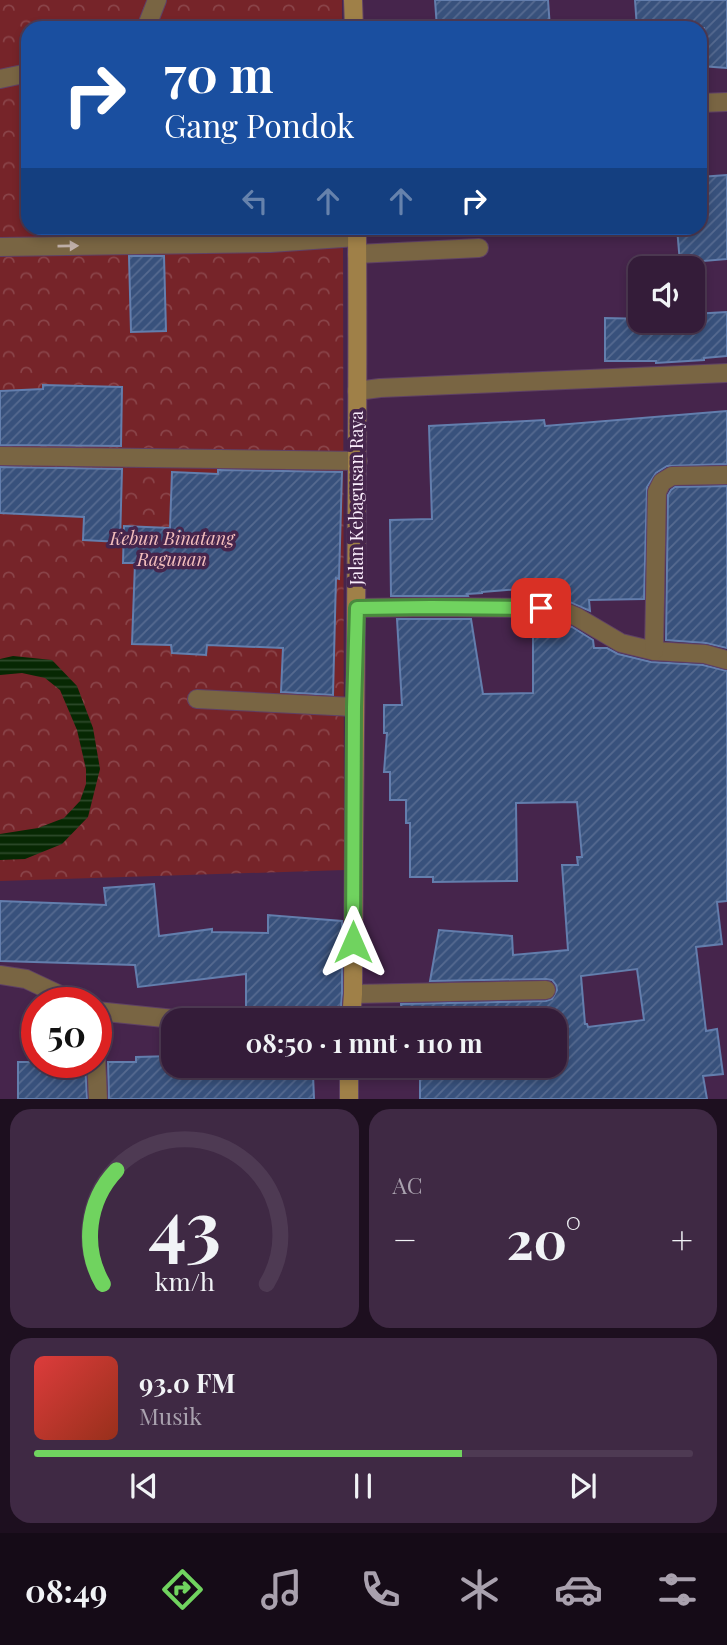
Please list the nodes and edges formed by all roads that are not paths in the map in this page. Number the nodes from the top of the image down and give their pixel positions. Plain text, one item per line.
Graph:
1 (157, 0) edge
2 (353, 0) edge
3 (149, 21) edge
4 (354, 21) edge
5 (21, 75) edge
6 (0, 79) edge
7 (727, 102) edge
8 (707, 103) edge
9 (357, 239) edge
10 (0, 247) edge
11 (479, 248) dead end
12 (727, 373) edge
13 (358, 391) junction
14 (0, 456) edge
15 (358, 461) junction
16 (727, 475) edge
17 (357, 608) junction
18 (654, 651) junction
19 (727, 660) edge
20 (197, 699) dead end
21 (354, 707) junction
22 (0, 975) edge
23 (43, 987) edge
24 (546, 990) dead end
25 (353, 994) junction
26 (352, 1008) edge
27 (112, 1013) edge
28 (161, 1018) edge
29 (97, 1078) edge
30 (349, 1078) edge
31 (98, 1099) edge
32 (349, 1099) edge

1 - 3 street
2 - 4 main road
5 - 6 street
7 - 8 street
10 -> 9 street
9 - 11 street
9 - 13 main road, Jalan Kebagusan Raya
12 - 13 street
13 - 15 main road, Jalan Kebagusan Raya
14 - 15 street
15 - 17 main road, Jalan Kebagusan Raya
16 - 18 street
17 - 18 street
17 - 21 main road, Jalan Kebagusan Raya
18 - 19 street
20 - 21 street
21 - 25 main road, Jalan Kebagusan Raya
22 - 23 street
24 - 25 street
25 - 26 main road, Jalan Kebagusan Raya
27 - 28 street
29 - 31 street
30 - 32 main road

